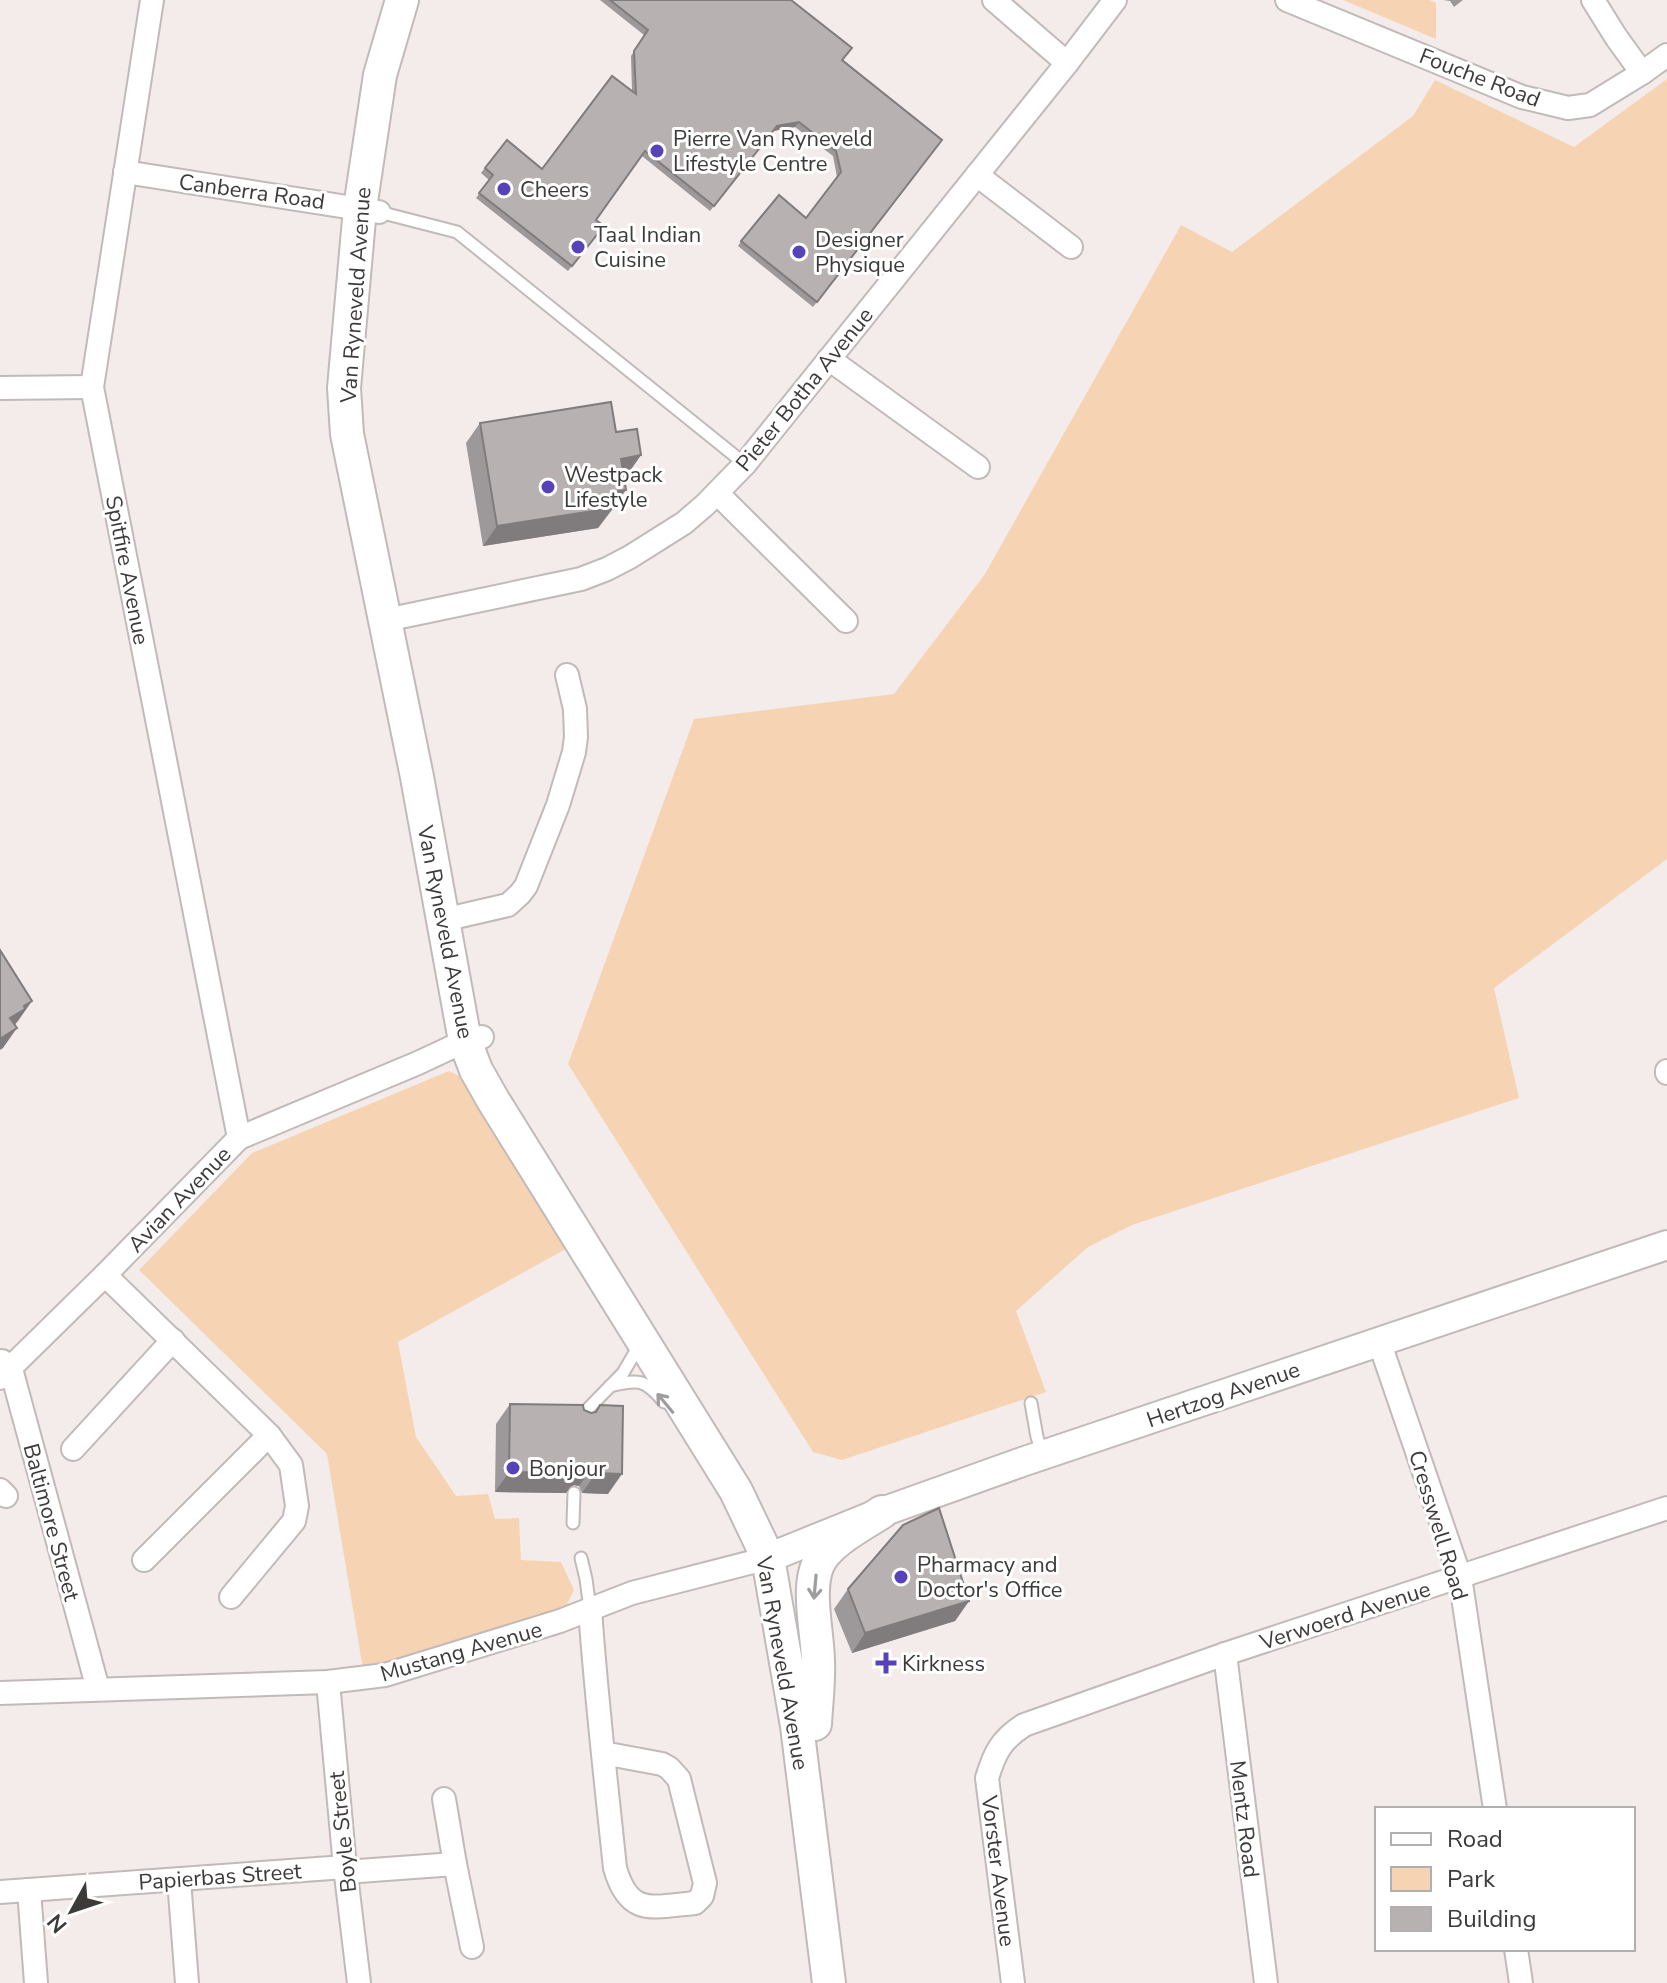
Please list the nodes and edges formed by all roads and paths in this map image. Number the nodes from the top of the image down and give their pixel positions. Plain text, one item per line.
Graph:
1 (152, 0) edge
2 (402, 0) edge
3 (422, 0) edge
4 (994, 0) edge
5 (1115, 0) edge
6 (1287, 0) edge
7 (1593, 0) edge
8 (1667, 55) edge
9 (1067, 63) junction
10 (1642, 73) junction
11 (125, 172) junction
12 (977, 175) junction
13 (370, 210) junction
14 (1071, 247) dead end
15 (829, 359) junction
16 (92, 387) junction
17 (0, 388) edge
18 (745, 464) junction
19 (978, 467) dead end
20 (717, 493) junction
21 (394, 619) junction
22 (846, 621) dead end
23 (567, 675) dead end
24 (451, 918) junction
25 (474, 1039) junction
26 (239, 1138) junction
27 (1667, 1245) edge
28 (105, 1275) junction
29 (173, 1340) junction
30 (642, 1340) junction
31 (1379, 1341) junction
32 (4, 1368) edge
33 (610, 1386) junction
34 (1031, 1403) dead end
35 (577, 1425) edge
36 (269, 1435) junction
37 (73, 1449) dead end
38 (711, 1449) junction
39 (1043, 1456) junction
40 (574, 1493) edge
41 (1667, 1508) edge
42 (882, 1512) junction
43 (573, 1523) dead end
44 (775, 1556) junction
45 (581, 1558) dead end
46 (144, 1560) dead end
47 (1460, 1577) junction
48 (231, 1597) dead end
49 (590, 1609) junction
50 (1225, 1654) junction
51 (328, 1682) junction
52 (98, 1689) junction
53 (0, 1693) edge
54 (815, 1724) junction
55 (1024, 1725) joint
56 (603, 1753) junction
57 (444, 1799) dead end
58 (1495, 1807) edge
59 (455, 1864) junction
60 (345, 1869) junction
61 (179, 1880) junction
62 (29, 1890) junction
63 (0, 1892) edge
64 (472, 1947) dead end
65 (1516, 1951) edge
66 (36, 1983) edge
67 (187, 1983) edge
68 (359, 1983) edge
69 (829, 1983) edge
70 (846, 1983) edge
71 (1013, 1983) edge
72 (1266, 1983) edge
73 (1521, 1983) edge

1 - 11 street, Spitfire Avenue
2 - 13 main road, Van Ryneveld Avenue
3 - 13 main road, Van Ryneveld Avenue
4 - 9 street
5 - 9 street, Pieter Botha Avenue
6 - 10 street, Fouche Road
7 - 10 street
8 - 10 street, Fouche Road
9 - 12 street, Pieter Botha Avenue
11 - 13 street, Canberra Road
11 - 16 street, Spitfire Avenue
12 - 14 street
12 - 15 street, Pieter Botha Avenue
13 - 18 lane
13 - 21 main road, Van Ryneveld Avenue
15 - 18 street, Pieter Botha Avenue
15 - 19 street
16 - 17 street
16 - 26 street, Spitfire Avenue
18 - 20 street, Pieter Botha Avenue
20 - 21 street, Pieter Botha Avenue
20 - 22 street
21 - 24 main road, Van Ryneveld Avenue
23 - 24 street
24 - 25 main road, Van Ryneveld Avenue
25 - 26 street, Avian Avenue
25 - 30 main road, Van Ryneveld Avenue
25 - 44 main road, Van Ryneveld Avenue
26 - 28 street, Avian Avenue
27 - 31 street, Hertzog Avenue
28 - 29 street
28 - 32 street, Avian Avenue
29 - 36 street
29 - 37 street
30 - 33 lane
30 - 38 main road, Van Ryneveld Avenue
31 - 39 street, Hertzog Avenue
31 - 47 street, Cresswell Road
32 - 52 street, Baltimore Street
33 - 35 lane
38 -> 33 lane
34 - 39 lane
36 - 46 street
36 - 48 street
38 - 44 main road, Van Ryneveld Avenue
39 - 42 street, Hertzog Avenue
40 - 43 lane
41 - 47 street, Verwoerd Avenue
42 - 44 street, Hertzog Avenue
42 -> 54 main road
44 - 49 street, Mustang Avenue
44 - 54 main road, Van Ryneveld Avenue
44 - 69 main road, Van Ryneveld Avenue
45 - 49 lane
47 - 50 street, Verwoerd Avenue
47 - 58 street, Cresswell Road
49 - 51 street, Mustang Avenue
49 - 56 street
50 - 55 street, Verwoerd Avenue
50 - 72 street, Mentz Road
51 - 52 street, Mustang Avenue
51 - 60 street, Boyle Street
52 - 53 street, Mustang Avenue
54 - 70 main road, Van Ryneveld Avenue
55 - 71 street, Vorster Avenue
56 - 56 street
57 - 59 street
59 - 60 street, Papierbas Street
59 - 64 street
60 - 61 street, Papierbas Street
60 - 68 street, Boyle Street
61 - 62 street, Papierbas Street
61 - 67 street
62 - 63 street, Papierbas Street
62 - 66 street
65 - 73 street

